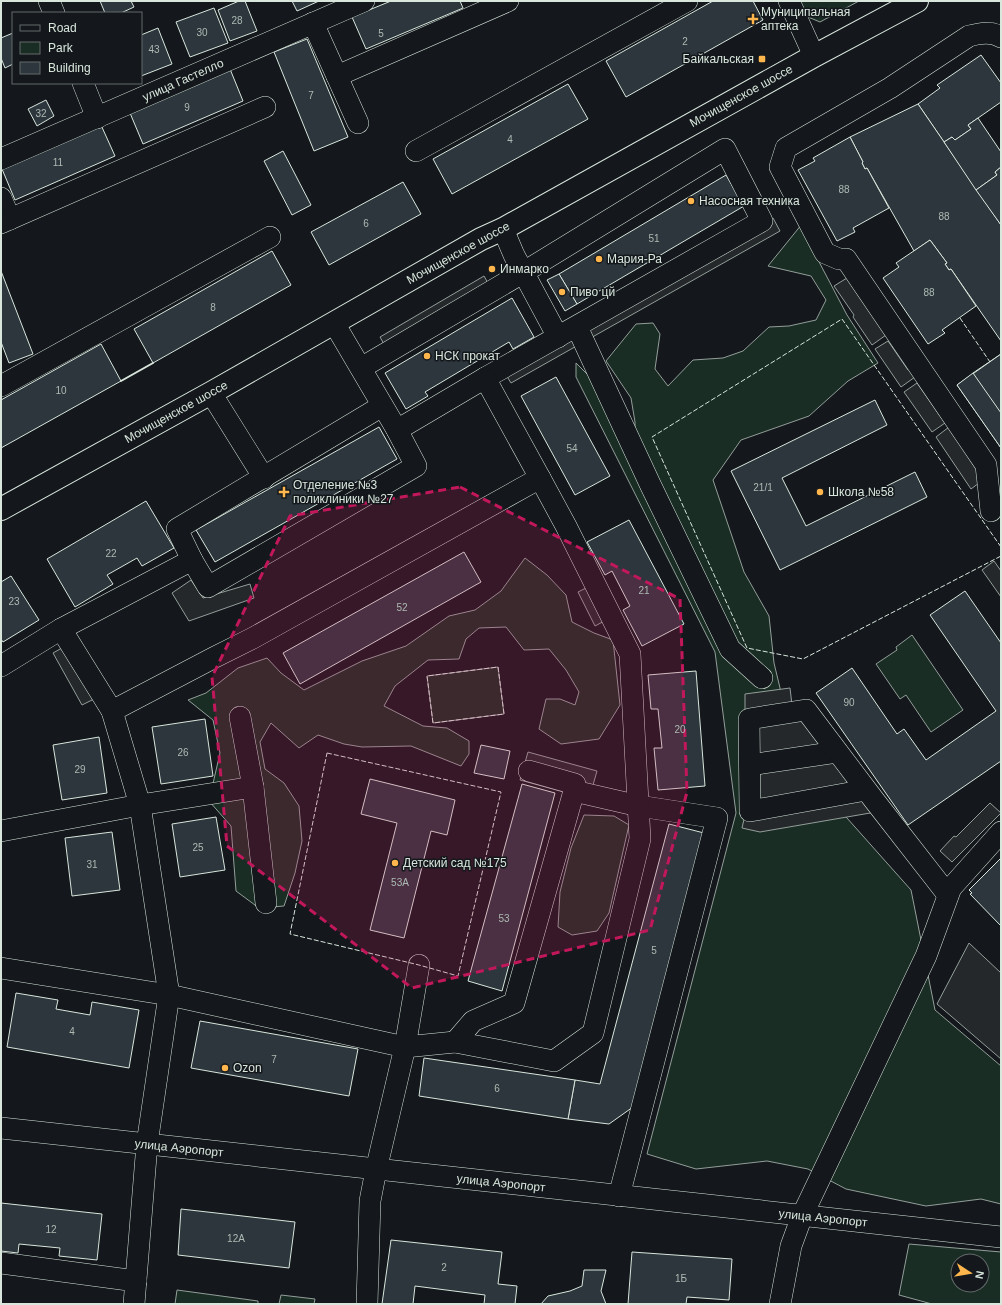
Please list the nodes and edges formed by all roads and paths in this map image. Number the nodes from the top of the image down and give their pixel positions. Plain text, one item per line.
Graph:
1 (49, 1) edge
2 (508, 1) edge
3 (687, 1) edge
4 (789, 1) edge
5 (917, 1) edge
6 (354, 3) edge
7 (54, 12) edge
8 (313, 23) junction
9 (1001, 37) edge
10 (814, 56) junction
11 (337, 76) junction
12 (83, 84) edge
13 (265, 107) dead end
14 (97, 118) junction
15 (358, 123) dead end
16 (416, 151) dead end
17 (1, 159) edge
18 (1, 198) edge
19 (5, 221) edge
20 (503, 229) junction
21 (270, 237) dead end
22 (524, 272) junction
23 (334, 323) junction
24 (576, 327) junction
25 (558, 337) junction
26 (361, 368) junction
27 (485, 378) junction
28 (1, 386) edge
29 (211, 393) junction
30 (382, 406) junction
31 (397, 430) junction
32 (264, 478) junction
33 (540, 478) junction
34 (1, 509) edge
35 (991, 511) dead end
36 (192, 560) junction
37 (62, 629) junction
38 (1, 666) edge
39 (762, 678) dead end
40 (112, 711) junction
41 (240, 717) dead end
42 (837, 752) junction
43 (750, 765) junction
44 (529, 771) dead end
45 (253, 787) junction
46 (866, 790) junction
47 (574, 791) junction
48 (140, 805) junction
49 (639, 806) junction
50 (1, 831) edge
51 (1001, 832) edge
52 (948, 895) junction
53 (266, 903) dead end
54 (419, 965) dead end
55 (1, 968) edge
56 (169, 995) junction
57 (455, 1042) junction
58 (405, 1047) junction
59 (1, 1128) edge
60 (147, 1144) junction
61 (376, 1170) junction
62 (619, 1196) junction
63 (802, 1216) junction
64 (1001, 1237) edge
65 (1, 1263) edge
66 (136, 1281) junction
67 (134, 1304) edge
68 (367, 1304) edge
69 (780, 1304) edge

1 - 7 street
2 - 11 street
3 - 16 street
4 - 10 street
5 - 10 main road, Мочищенское шоссе
6 - 8 street, улица Гастелло
8 - 11 street
8 - 14 street, улица Гастелло
9 - 35 street
10 - 20 main road, Мочищенское шоссе
11 - 15 street
12 - 14 street
13 - 19 street
14 - 17 street, улица Гастелло
18 - 19 street
20 - 22 street
20 - 23 main road, Мочищенское шоссе
21 - 28 street
22 - 24 street
22 - 25 street
22 - 26 street
23 - 26 street
23 - 29 main road, Мочищенское шоссе
24 - 25 street
24 - 39 street
25 - 27 street
26 - 30 street
27 - 31 street
27 - 33 street
29 - 32 street
29 - 34 main road, Мочищенское шоссе
30 - 31 street
30 - 32 street
31 - 36 street
32 - 36 street
33 - 40 street
33 - 49 street
36 - 37 street
37 - 38 street
37 - 40 street
40 - 48 street
41 - 45 street
42 - 43 street
42 - 43 street
42 - 46 street
43 - 46 street
44 - 47 street
45 - 48 street
45 - 53 street
46 - 52 street
47 - 49 street
47 - 57 street
48 - 50 street
48 - 56 street
49 - 57 street
49 - 62 street
51 - 52 street
52 - 63 street
54 - 58 street
55 - 56 street
56 - 58 street
56 - 60 street
57 - 58 street
58 - 61 street
59 - 60 street, улица Аэропорт
60 - 61 street, улица Аэропорт
60 - 66 street
61 - 62 street, улица Аэропорт
61 - 68 street
62 - 63 street, улица Аэропорт
63 - 64 street, улица Аэропорт
63 - 69 street
65 - 66 street
66 - 67 street

